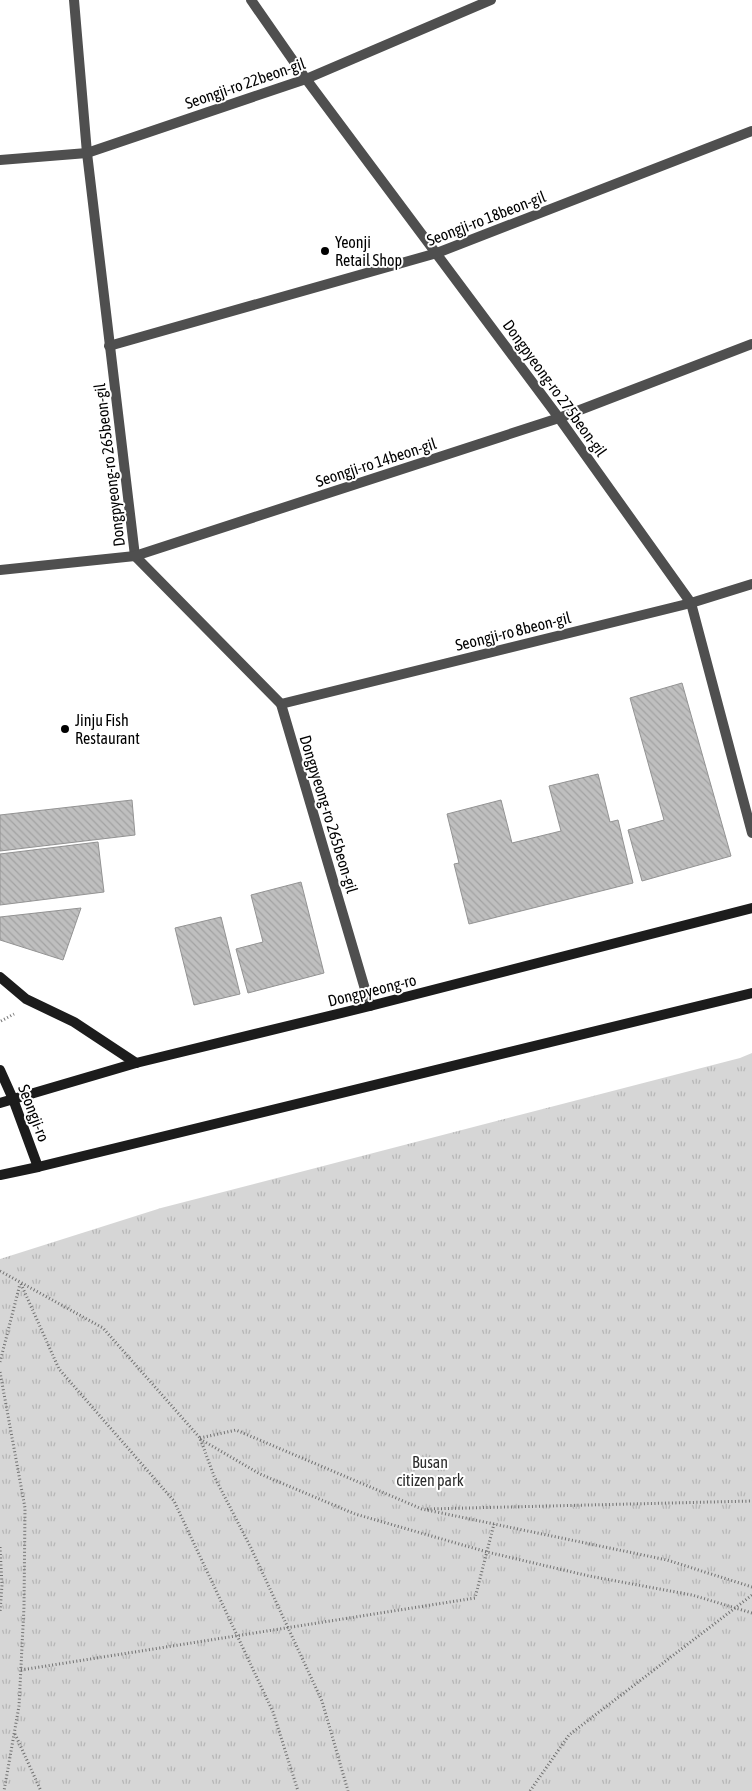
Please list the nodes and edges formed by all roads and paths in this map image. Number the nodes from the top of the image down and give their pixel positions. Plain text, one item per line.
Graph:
1 (74, 0) edge
2 (251, 0) edge
3 (491, 0) edge
4 (306, 79) junction
5 (752, 131) edge
6 (87, 153) junction
7 (0, 160) edge
8 (437, 253) junction
9 (752, 344) edge
10 (109, 346) junction
11 (560, 418) junction
12 (135, 556) junction
13 (0, 570) edge
14 (752, 584) edge
15 (692, 603) junction
16 (281, 704) junction
17 (752, 833) edge
18 (752, 908) edge
19 (0, 977) edge
20 (752, 994) edge
21 (370, 1006) junction
22 (20, 1010) dead end
23 (1, 1021) dead end
24 (136, 1063) junction
25 (0, 1070) edge
26 (13, 1099) junction
27 (0, 1103) edge
28 (38, 1167) junction
29 (0, 1175) edge
30 (0, 1271) edge
31 (20, 1284) junction
32 (0, 1362) edge
33 (0, 1372) edge
34 (200, 1438) junction
35 (752, 1502) edge
36 (422, 1509) junction
37 (494, 1524) junction
38 (0, 1546) edge
39 (487, 1552) junction
40 (752, 1587) edge
41 (752, 1595) edge
42 (735, 1608) junction
43 (0, 1612) edge
44 (752, 1613) edge
45 (288, 1628) junction
46 (239, 1636) junction
47 (21, 1670) junction
48 (15, 1734) junction
49 (4, 1791) edge
50 (41, 1791) edge
51 (298, 1791) edge
52 (348, 1791) edge
53 (530, 1791) edge

1 - 6 street, Dongpyeong-ro 265beon-gil
2 - 4 street, Dongpyeong-ro 275beon-gil
3 - 4 street, Seongji-ro 22beon-gil
4 - 6 street, Seongji-ro 22beon-gil
4 - 8 street, Dongpyeong-ro 275beon-gil
5 - 8 street, Seongji-ro 18beon-gil
6 - 7 street, Seongji-ro 22beon-gil
6 - 10 street, Dongpyeong-ro 265beon-gil
8 - 10 street, Seongji-ro 18beon-gil
8 - 11 street, Dongpyeong-ro 275beon-gil
9 - 11 street, Seongji-ro 14beon-gil
10 - 12 street, Dongpyeong-ro 265beon-gil
11 - 12 street, Seongji-ro 14beon-gil
11 - 15 street, Dongpyeong-ro 275beon-gil
12 - 13 street, Seongji-ro 14beon-gil
12 - 16 street, Dongpyeong-ro 265beon-gil
14 - 15 street, Seongji-ro 8beon-gil
15 - 16 street, Seongji-ro 8beon-gil
15 - 17 street, Dongpyeong-ro 275beon-gil
16 - 21 street, Dongpyeong-ro 265beon-gil
18 - 21 main road, Dongpyeong-ro
19 - 24 main road
20 - 28 main road
21 - 24 main road, Dongpyeong-ro
22 - 23 path
24 - 26 main road, Dongpyeong-ro
25 - 26 main road, Seongji-ro
26 - 27 main road, Dongpyeong-ro
26 - 28 main road, Seongji-ro
28 - 29 main road
30 - 31 path
31 - 32 path
31 - 34 path
31 - 46 path
33 - 47 path
34 - 36 path
34 - 39 path
34 - 45 path
35 - 36 path
36 - 37 path
37 - 39 path
37 - 40 path
38 - 43 path
39 - 42 path
39 - 45 path
41 - 42 path
42 - 44 path
42 - 53 path
45 - 46 path
45 - 52 path
46 - 47 path
46 - 51 path
47 - 48 path
48 - 49 path
48 - 50 path

